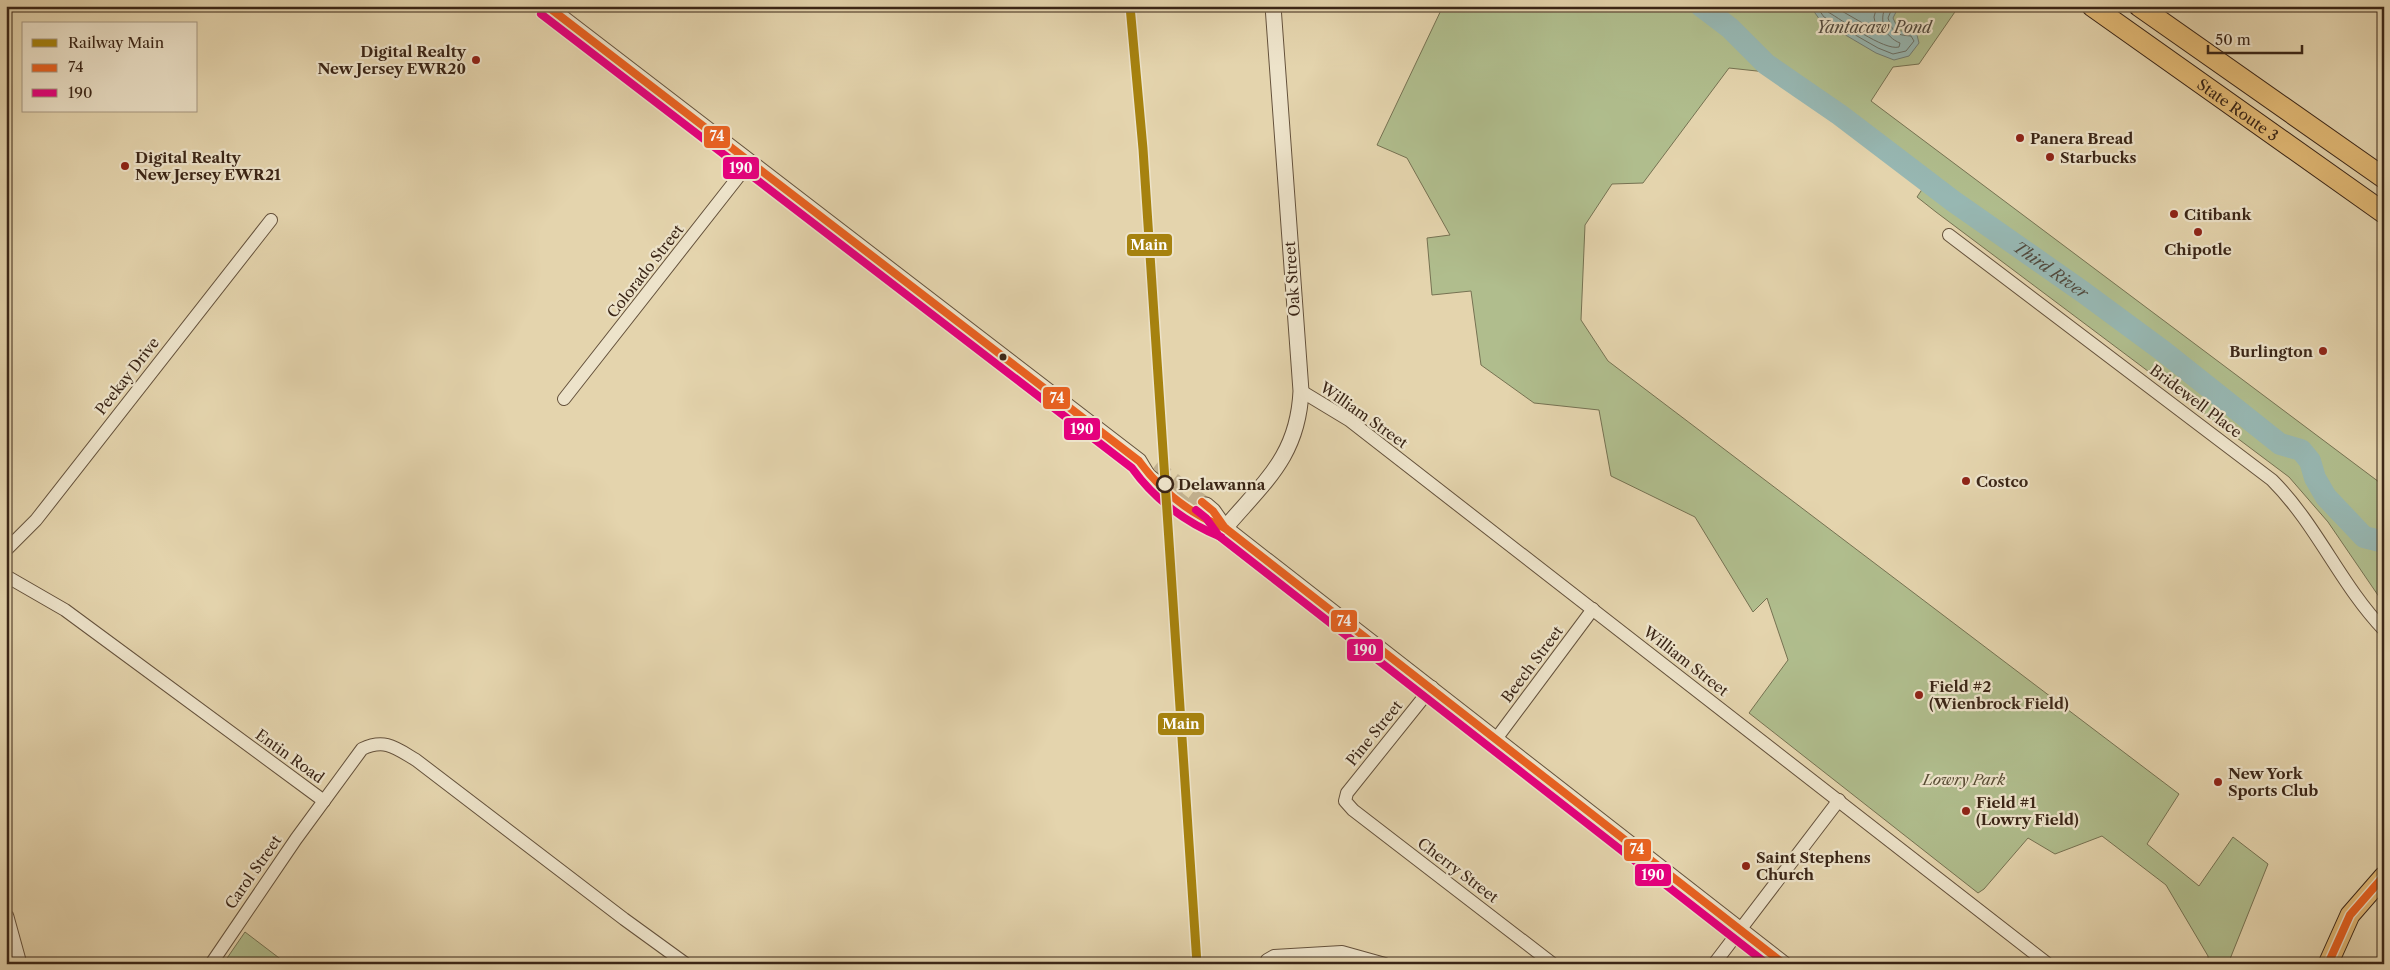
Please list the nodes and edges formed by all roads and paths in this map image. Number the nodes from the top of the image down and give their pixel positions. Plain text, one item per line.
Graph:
1 (547, 6) edge
2 (1272, 6) edge
3 (2092, 6) edge
4 (2139, 6) edge
5 (750, 162) junction
6 (2384, 178) edge
7 (2384, 213) edge
8 (271, 220) dead end
9 (1949, 236) dead end
10 (1300, 390) junction
11 (564, 399) dead end
12 (1139, 462) junction
13 (1155, 466) tunnel mouth
14 (1156, 482) tunnel mouth
15 (1206, 505) tunnel mouth
16 (1206, 521) tunnel mouth
17 (1226, 528) junction
18 (6, 550) edge
19 (6, 576) edge
20 (1593, 609) junction
21 (2384, 630) edge
22 (1432, 687) junction
23 (1496, 738) junction
24 (1838, 800) junction
25 (324, 801) junction
26 (1345, 801) joint
27 (2384, 876) edge
28 (6, 917) edge
29 (1740, 930) junction
30 (18, 964) edge
31 (211, 964) edge
32 (686, 964) edge
33 (1266, 964) edge
34 (1385, 964) edge
35 (1553, 964) edge
36 (1714, 964) edge
37 (1784, 964) edge
38 (2048, 964) edge
39 (2328, 964) edge

1 - 5 street
2 - 10 street, Oak Street
3 - 7 highway, State Route 3
4 - 6 highway, State Route 3
5 - 11 street, Colorado Street
5 - 12 street
8 - 18 street, Peekay Drive
9 - 21 street, Bridewell Place
10 - 17 street, Oak Street
10 - 20 street, William Street
12 - 13 street
12 - 14 street
15 - 17 street
16 - 17 street
17 - 22 street
19 - 25 street, Entin Road
20 - 23 street, Beech Street
20 - 24 street, William Street
22 - 23 street
22 - 26 street, Pine Street
23 - 29 street
24 - 29 street
24 - 38 street, William Street
25 - 31 street, Carol Street
25 - 32 street, Entin Road
26 - 35 street, Cherry Street
27 - 39 main road
28 - 30 street
29 - 36 street
29 - 37 street
33 - 34 street

